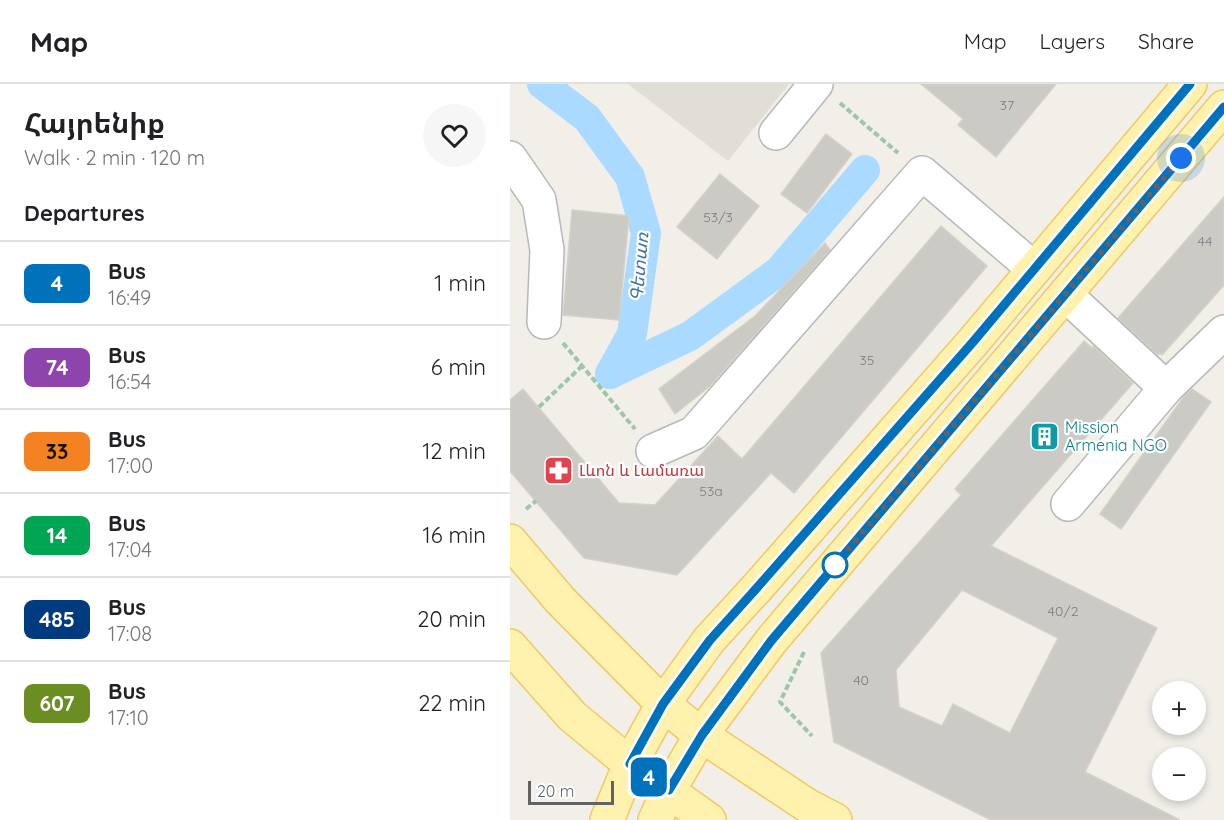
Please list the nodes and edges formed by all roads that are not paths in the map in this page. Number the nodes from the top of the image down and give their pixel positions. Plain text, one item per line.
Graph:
1 (1190, 84) edge
2 (826, 91) edge
3 (1224, 107) edge
4 (777, 134) dead end
5 (510, 158) edge
6 (1034, 269) junction
7 (1066, 294) junction
8 (544, 322) road end
9 (1224, 332) edge
10 (1166, 388) junction
11 (653, 452) road end
12 (1068, 504) dead end
13 (510, 541) edge
14 (510, 646) edge
15 (663, 704) junction
16 (702, 735) junction
17 (630, 764) junction
18 (669, 790) junction
19 (607, 820) edge
20 (655, 820) edge
21 (709, 820) edge
22 (835, 820) edge

1 - 6 main road
2 - 4 street
3 - 7 main road
5 - 8 street
6 - 11 street
6 - 15 main road
7 - 10 street
7 - 16 main road
9 - 10 street
10 - 12 street
13 - 15 main road
14 - 17 main road
15 - 16 main road
15 - 17 main road
16 - 18 main road
16 - 22 main road
17 - 18 main road
17 - 19 main road
18 - 20 main road
18 - 21 main road

